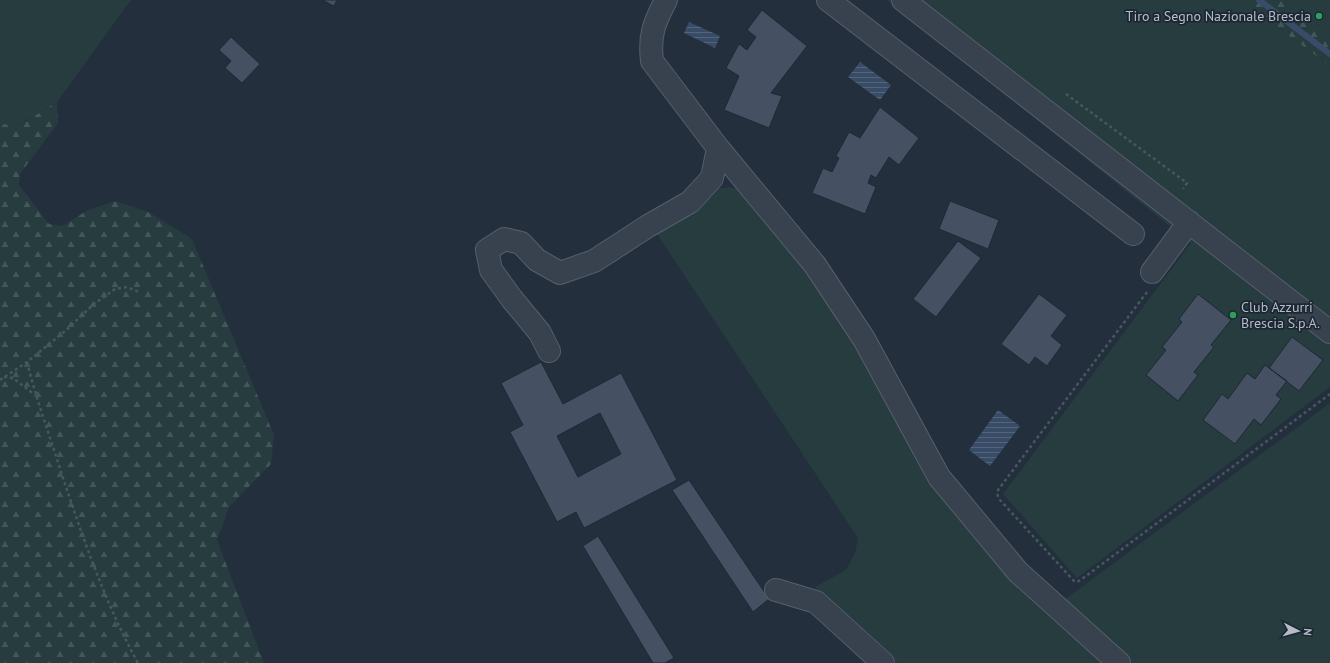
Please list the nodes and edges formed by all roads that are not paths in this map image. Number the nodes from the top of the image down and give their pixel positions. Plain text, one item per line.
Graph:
1 (828, 0) edge
2 (903, 0) edge
3 (663, 5) edge
4 (718, 148) junction
5 (1189, 222) junction
6 (1132, 234) dead end
7 (1150, 282) road end
8 (1330, 332) edge
9 (549, 351) dead end
10 (776, 590) dead end
11 (883, 663) edge
12 (1119, 663) edge

1 - 6 lane
2 - 5 lane
3 - 4 lane
4 - 9 lane
4 - 12 lane
5 - 7 lane
5 - 8 lane
10 - 11 lane

